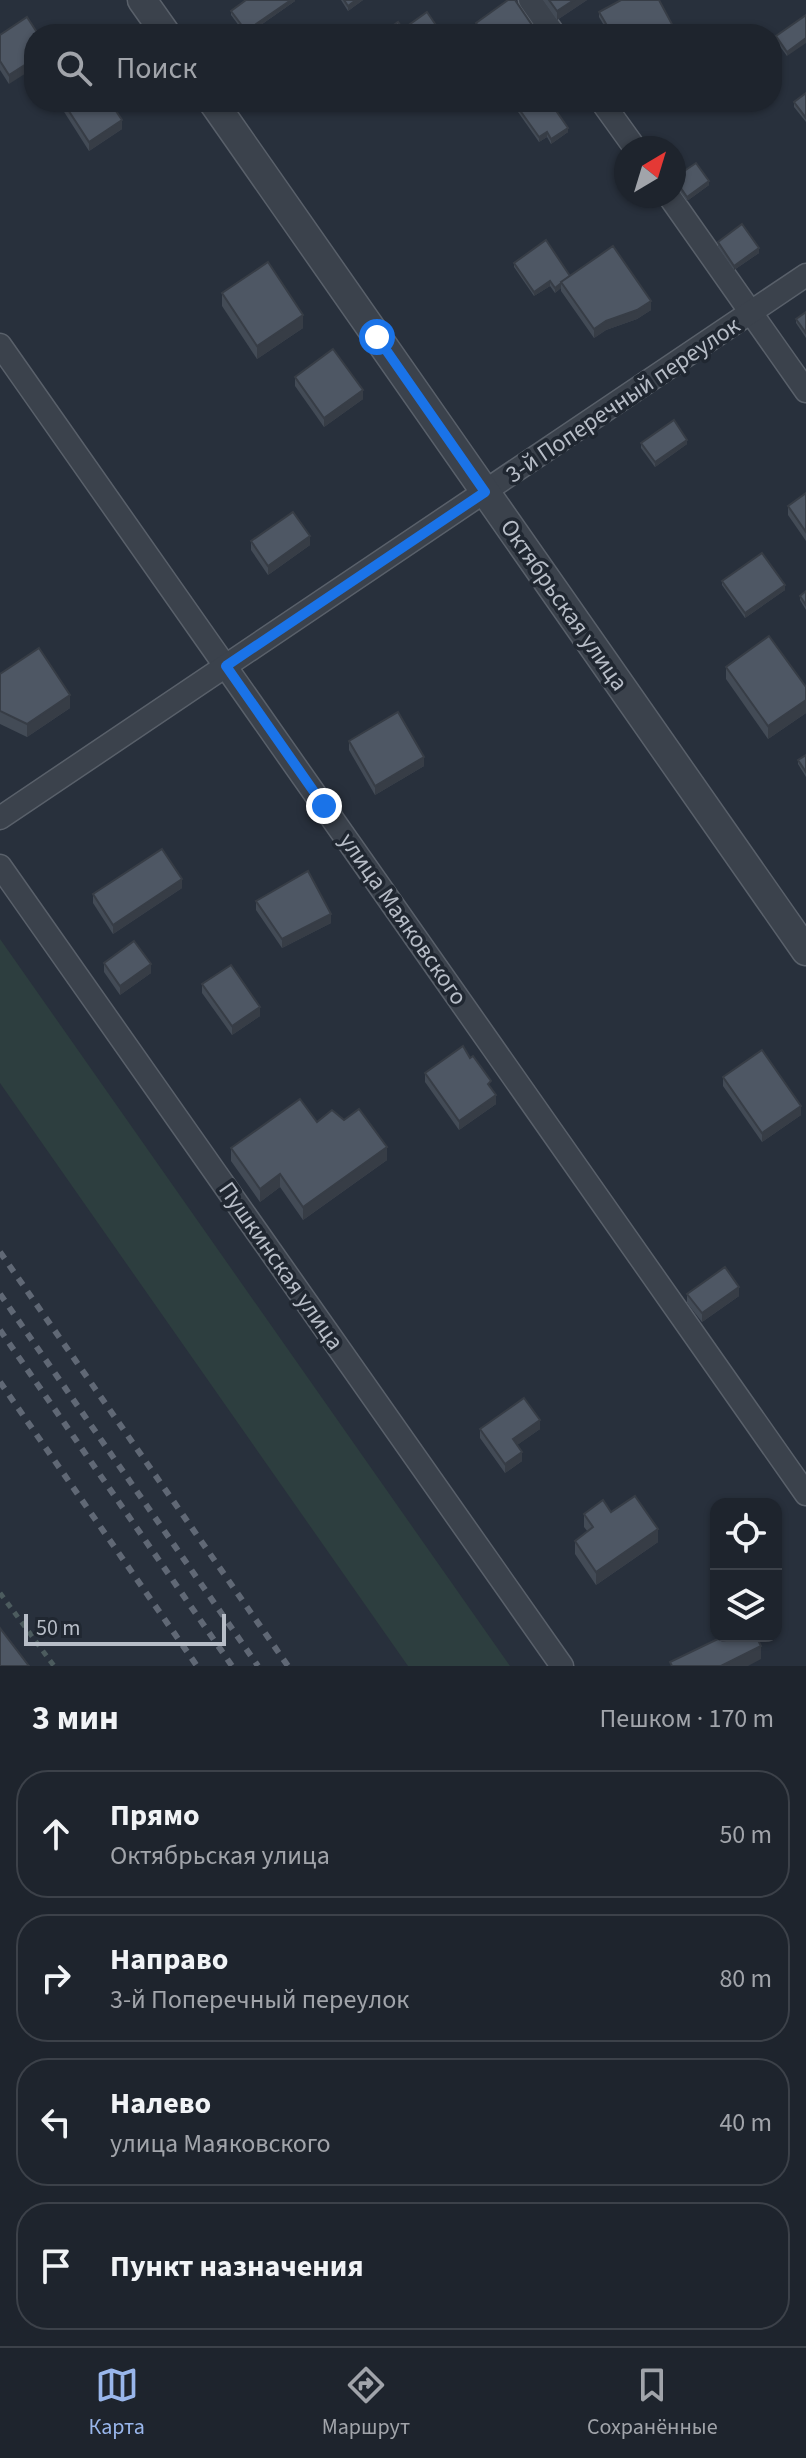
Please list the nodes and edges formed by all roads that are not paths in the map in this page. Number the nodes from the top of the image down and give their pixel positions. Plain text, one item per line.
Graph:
1 (142, 0) edge
2 (530, 0) edge
3 (159, 24) edge
4 (547, 24) edge
5 (220, 112) edge
6 (609, 112) edge
7 (626, 136) edge
8 (677, 208) edge
9 (806, 275) edge
10 (751, 313) junction
11 (0, 345) edge
12 (806, 391) edge
13 (485, 492) junction
14 (226, 666) junction
15 (0, 818) edge
16 (0, 866) edge
17 (806, 951) edge
18 (806, 1494) edge
19 (562, 1666) edge

1 - 3 street
2 - 4 street
5 - 13 street, Октябрьская улица
6 - 7 street
8 - 10 street
9 - 10 street, 3-й Поперечный переулок
10 - 12 street
10 - 13 street, 3-й Поперечный переулок
11 - 14 street, улица Маяковского
13 - 14 street, 3-й Поперечный переулок
13 - 17 street, Октябрьская улица
14 - 15 street, 3-й Поперечный переулок
14 - 18 street, улица Маяковского
16 - 19 street, Пушкинская улица

